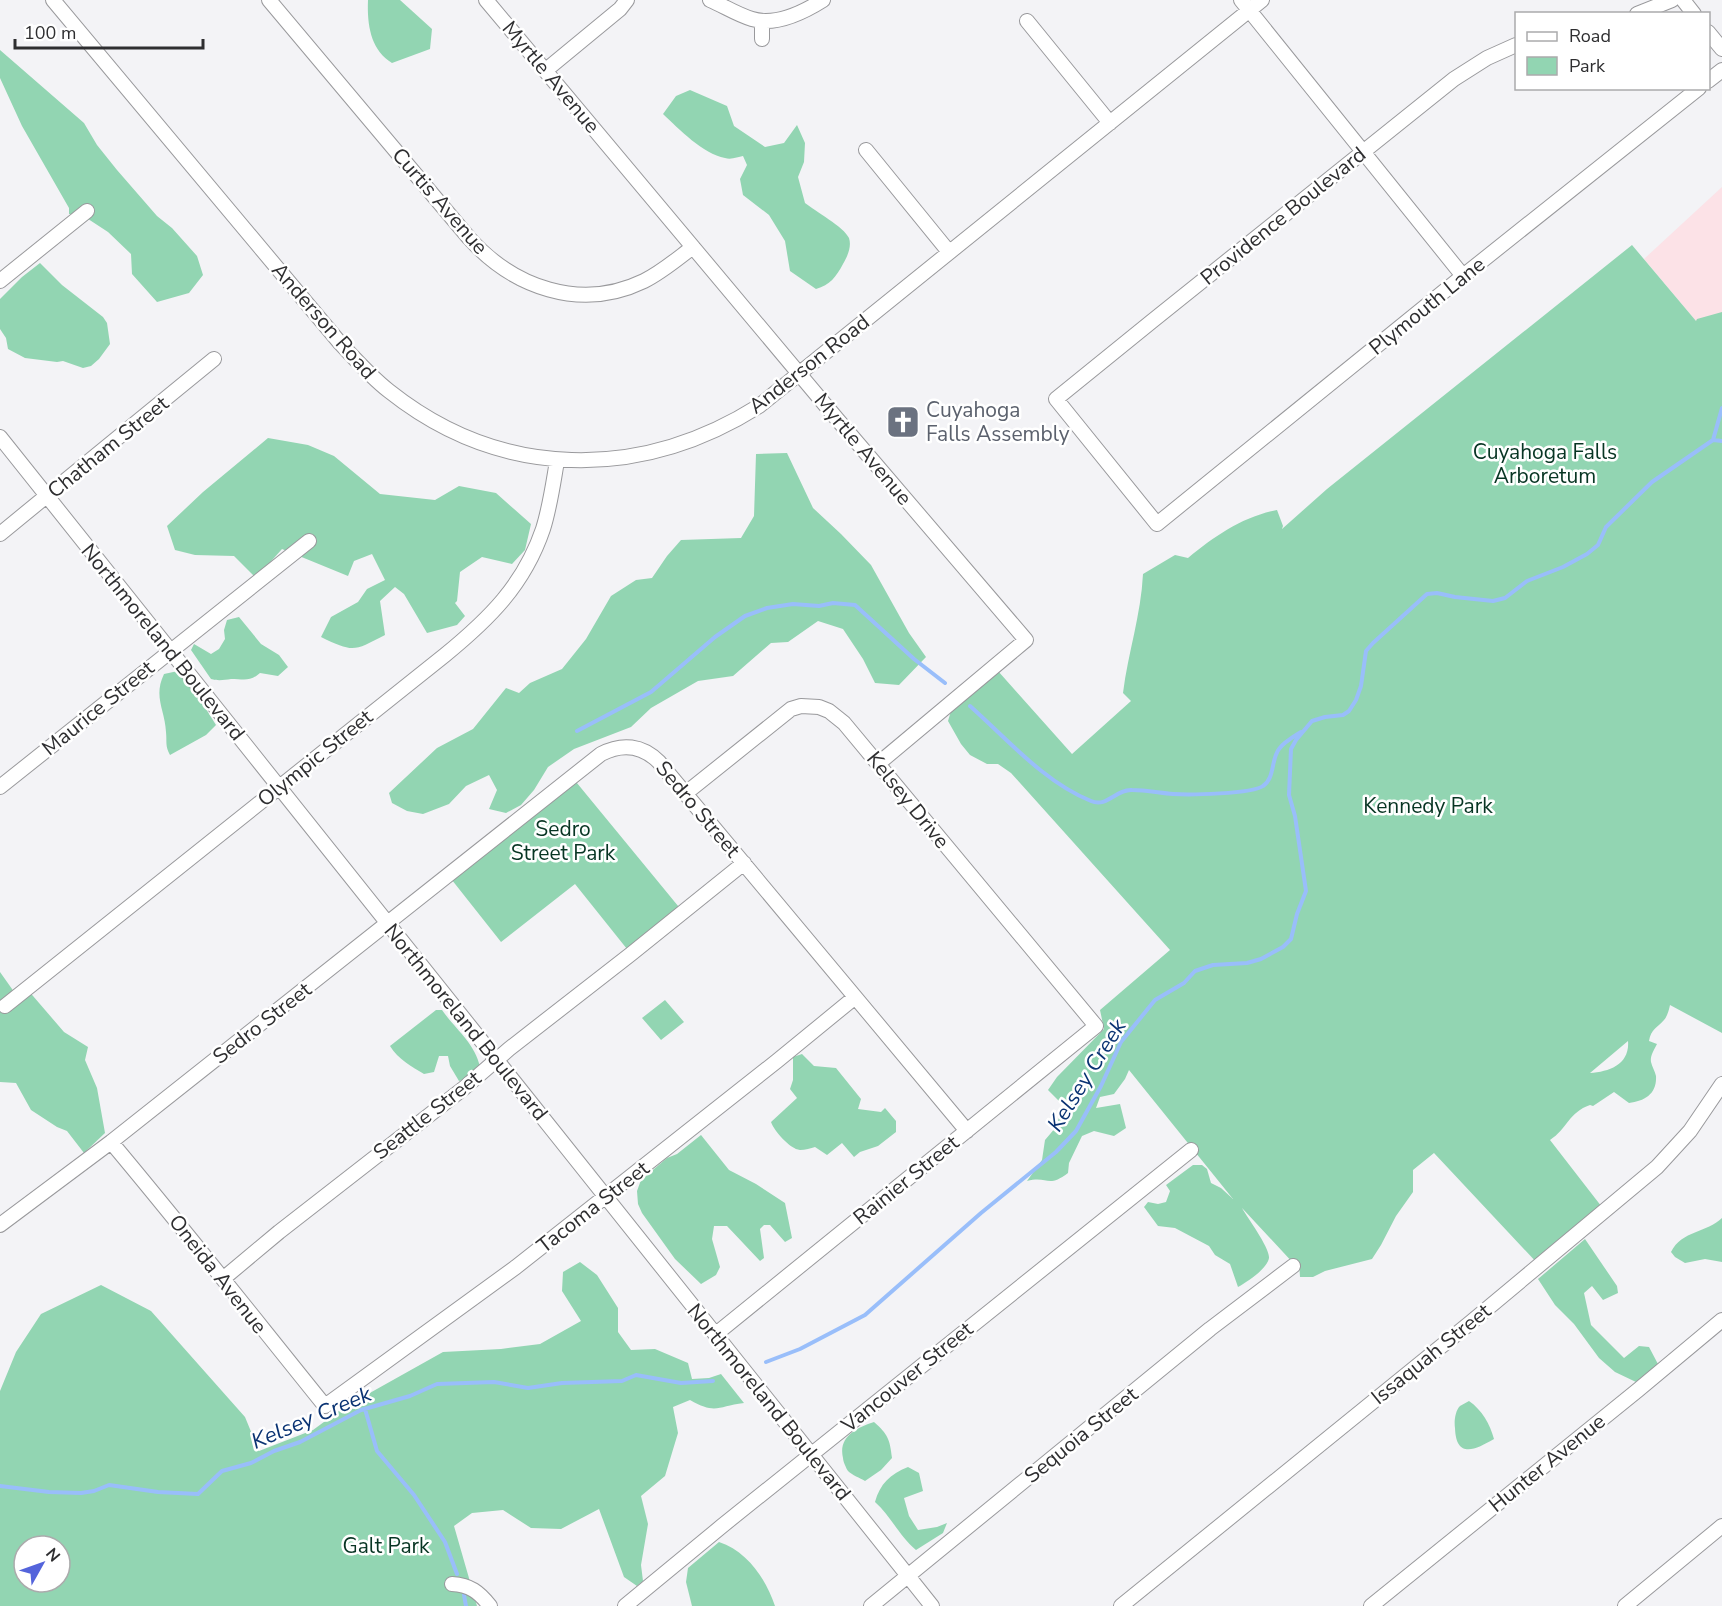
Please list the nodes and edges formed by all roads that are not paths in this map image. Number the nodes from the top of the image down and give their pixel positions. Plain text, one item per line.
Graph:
1 (53, 0) edge
2 (269, 0) edge
3 (486, 0) edge
4 (627, 0) edge
5 (710, 0) edge
6 (823, 0) edge
7 (1262, 0) edge
8 (1672, 0) edge
9 (1683, 0) edge
10 (1245, 5) edge
11 (1642, 12) edge
12 (1692, 12) edge
13 (762, 21) junction
14 (1027, 21) dead end
15 (1710, 34) edge
16 (762, 39) dead end
17 (1515, 45) edge
18 (1722, 49) edge
19 (546, 70) junction
20 (1722, 70) edge
21 (1710, 79) edge
22 (1696, 90) edge
23 (1110, 123) junction
24 (866, 150) dead end
25 (1363, 152) junction
26 (87, 211) dead end
27 (693, 247) junction
28 (949, 252) junction
29 (1463, 276) junction
30 (0, 281) edge
31 (214, 359) dead end
32 (801, 374) junction
33 (0, 437) edge
34 (556, 461) junction
35 (47, 496) junction
36 (1157, 524) joint
37 (0, 534) edge
38 (309, 541) dead end
39 (170, 651) junction
40 (879, 763) junction
41 (0, 787) edge
42 (279, 787) junction
43 (686, 793) junction
44 (744, 863) junction
45 (387, 923) junction
46 (855, 998) junction
47 (5, 1006) dead end
48 (1096, 1026) joint
49 (496, 1060) junction
50 (1722, 1084) edge
51 (967, 1131) junction
52 (111, 1142) junction
53 (1191, 1150) dead end
54 (607, 1197) junction
55 (0, 1224) edge
56 (1293, 1266) dead end
57 (224, 1278) junction
58 (1722, 1320) edge
59 (716, 1334) junction
60 (325, 1406) joint
61 (811, 1454) junction
62 (1722, 1526) edge
63 (908, 1575) junction
64 (452, 1584) dead end
65 (490, 1606) edge
66 (625, 1606) edge
67 (871, 1606) edge
68 (932, 1606) edge
69 (1121, 1606) edge
70 (1371, 1606) edge
71 (1625, 1606) edge

1 - 34 street, Anderson Road
2 - 27 street, Curtis Avenue
3 - 19 street, Myrtle Avenue
4 - 19 street
5 - 13 street
6 - 13 street
7 - 10 street, Anderson Road
8 - 11 street
9 - 12 street
10 - 23 street, Anderson Road
10 - 25 street
13 - 16 street
14 - 23 street
15 - 18 street
17 - 25 street, Providence Boulevard
19 - 27 street, Myrtle Avenue
20 - 21 street
22 - 29 street, Plymouth Lane
23 - 28 street, Anderson Road
24 - 28 street
25 - 29 street
25 - 36 street, Providence Boulevard
26 - 30 street
27 - 32 street, Myrtle Avenue
28 - 32 street, Anderson Road
29 - 36 street, Plymouth Lane
31 - 35 street, Chatham Street
32 - 34 street, Anderson Road
32 - 40 street, Myrtle Avenue
33 - 35 street, Northmoreland Boulevard
34 - 42 street, Olympic Street
35 - 37 street, Chatham Street
35 - 39 street, Northmoreland Boulevard
38 - 39 street, Maurice Street
39 - 41 street, Maurice Street
39 - 42 street, Northmoreland Boulevard
40 - 43 street, Kelsey Drive
40 - 48 street, Kelsey Drive
42 - 45 street, Northmoreland Boulevard
42 - 47 street, Olympic Street
43 - 44 street, Sedro Street
43 - 45 street, Sedro Street
44 - 46 street, Sedro Street
44 - 49 street, Seattle Street
45 - 49 street, Northmoreland Boulevard
45 - 52 street, Sedro Street
46 - 51 street, Sedro Street
46 - 54 street, Tacoma Street
48 - 51 street, Rainier Street
49 - 54 street, Northmoreland Boulevard
49 - 57 street, Seattle Street
50 - 69 street, Issaquah Street
51 - 59 street, Rainier Street
52 - 55 street, Sedro Street
52 - 57 street, Oneida Avenue
53 - 61 street, Vancouver Street
54 - 59 street, Northmoreland Boulevard
54 - 60 street, Tacoma Street
56 - 63 street, Sequoia Street
57 - 60 street, Oneida Avenue
58 - 70 street, Hunter Avenue
59 - 61 street, Northmoreland Boulevard
61 - 63 street, Northmoreland Boulevard
61 - 66 street, Vancouver Street
62 - 71 street
63 - 67 street, Sequoia Street
63 - 68 street, Northmoreland Boulevard
64 - 65 street

